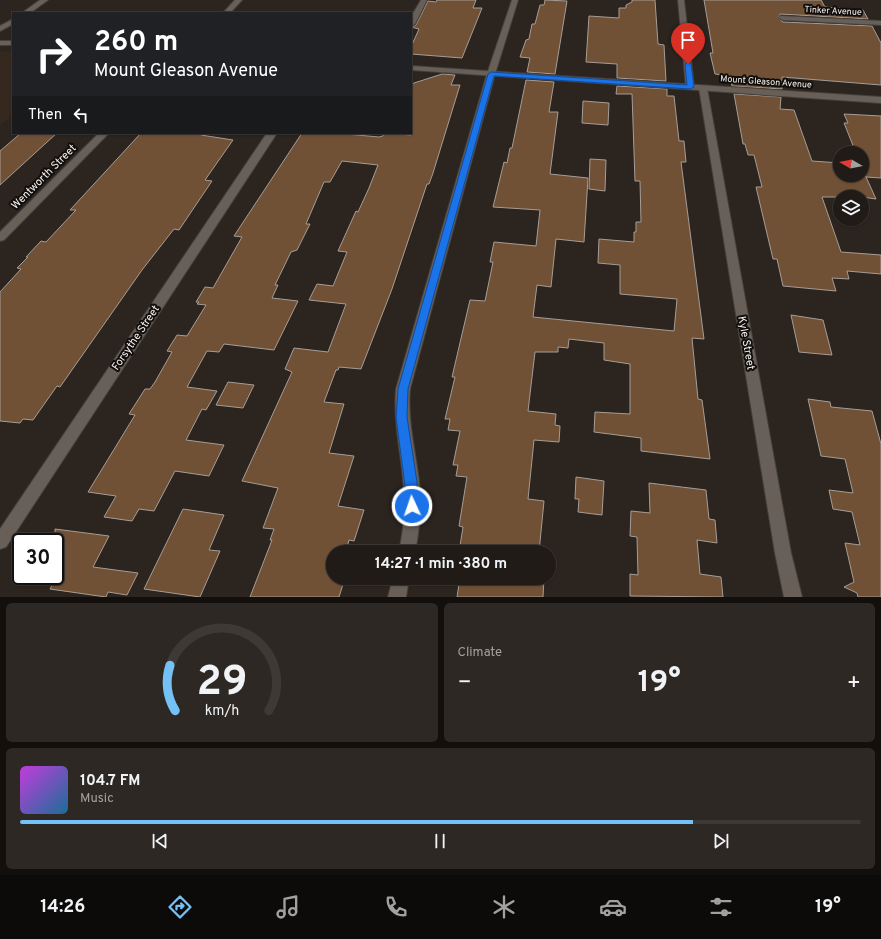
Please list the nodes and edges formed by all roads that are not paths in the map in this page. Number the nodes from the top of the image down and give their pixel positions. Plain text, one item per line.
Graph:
1 (45, 0) edge
2 (239, 0) edge
3 (424, 0) edge
4 (515, 0) edge
5 (681, 0) edge
6 (27, 12) edge
7 (227, 12) edge
8 (784, 18) dead end
9 (12, 22) edge
10 (412, 22) edge
11 (881, 23) edge
12 (0, 29) edge
13 (0, 42) edge
14 (12, 43) edge
15 (412, 68) edge
16 (491, 74) junction
17 (697, 87) junction
18 (881, 100) edge
19 (103, 134) edge
20 (271, 134) edge
21 (0, 238) edge
22 (0, 542) edge
23 (408, 545) edge
24 (400, 585) edge
25 (397, 597) edge
26 (793, 597) edge

1 - 6 street
2 - 7 street
3 - 10 street
4 - 16 street
5 - 17 street, Kyle Street
8 - 11 street, Tinker Avenue
9 - 12 street
13 - 14 street
15 - 16 street, Mount Gleason Avenue
16 - 17 street, Mount Gleason Avenue
16 - 23 street
17 - 18 street, Mount Gleason Avenue
17 - 26 street, Kyle Street
19 - 21 street, Wentworth Street
20 - 22 street, Forsythe Street
24 - 25 street

